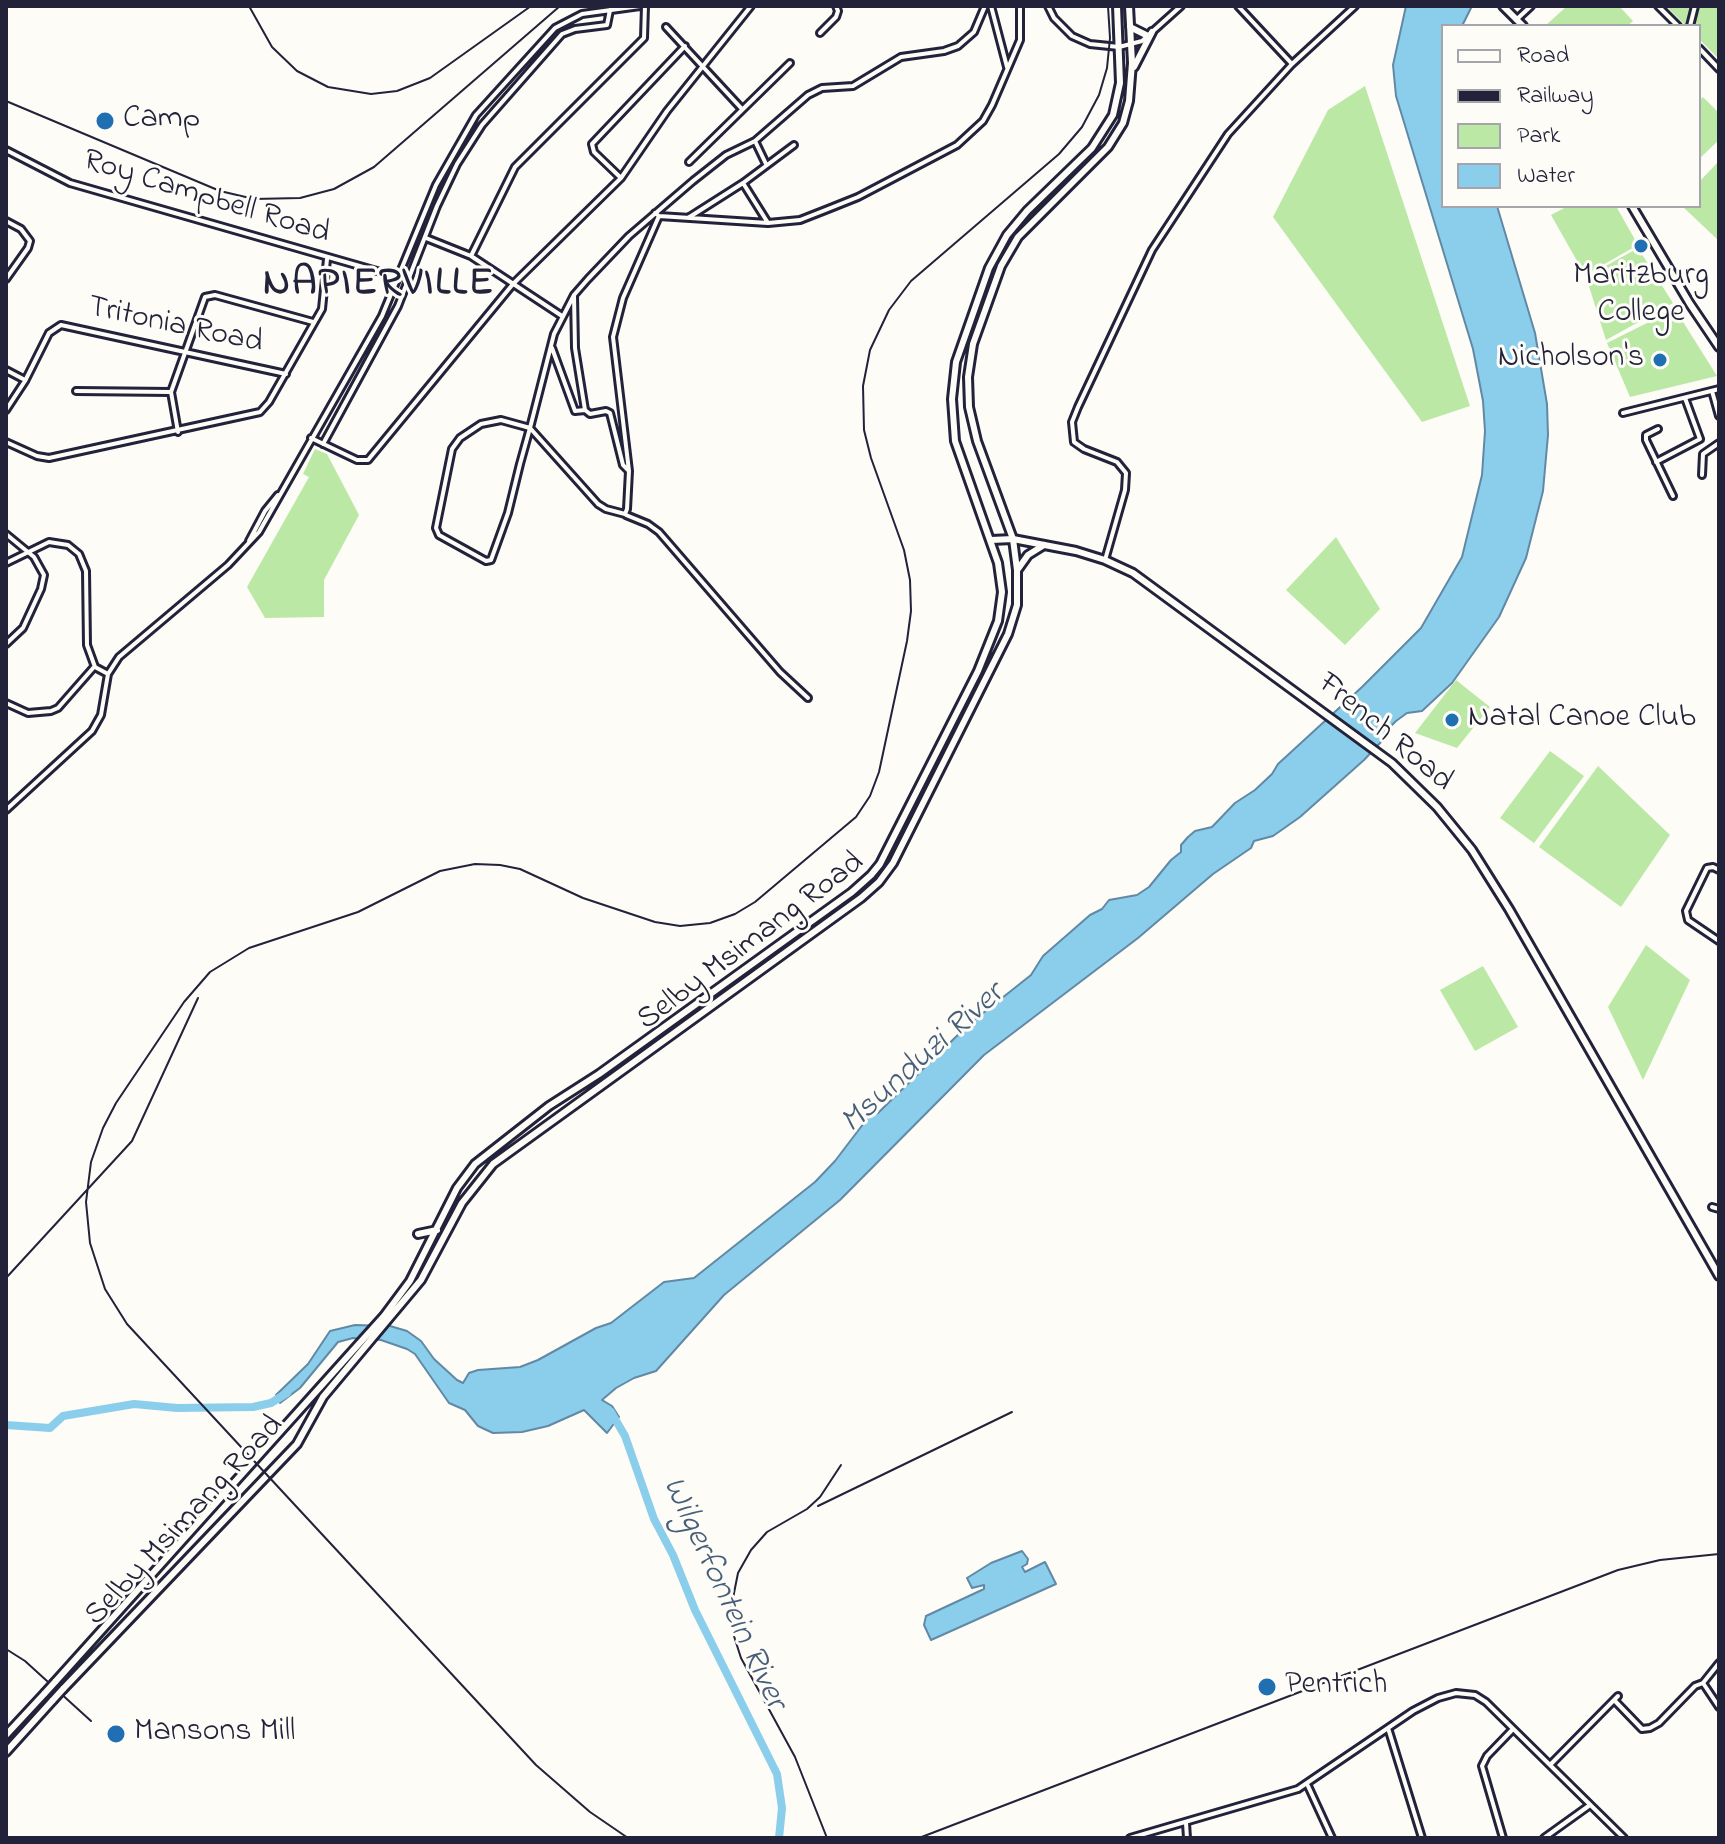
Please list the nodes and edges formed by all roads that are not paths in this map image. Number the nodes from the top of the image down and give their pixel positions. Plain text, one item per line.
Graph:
1 (643, 6) edge
2 (751, 6) edge
3 (836, 6) edge
4 (985, 6) edge
5 (991, 6) edge
6 (1020, 6) edge
7 (1048, 6) edge
8 (1117, 6) edge
9 (1129, 6) edge
10 (1181, 6) edge
11 (1238, 6) edge
12 (1355, 6) edge
13 (1503, 6) edge
14 (1531, 6) edge
15 (1658, 6) edge
16 (610, 10) junction
17 (1516, 20) junction
18 (1521, 24) edge
19 (1676, 24) edge
20 (666, 27) dead end
21 (1130, 27) junction
22 (820, 33) dead end
23 (1150, 34) junction
24 (685, 46) junction
25 (1131, 46) junction
26 (1119, 47) junction
27 (1701, 50) edge
28 (790, 63) dead end
29 (1292, 64) junction
30 (704, 66) junction
31 (1008, 69) junction
32 (1719, 69) edge
33 (1131, 74) junction
34 (742, 109) junction
35 (755, 141) junction
36 (794, 145) dead end
37 (6, 150) edge
38 (689, 162) dead end
39 (766, 164) junction
40 (621, 178) junction
41 (743, 183) junction
42 (1633, 208) edge
43 (657, 214) junction
44 (688, 218) junction
45 (6, 221) edge
46 (768, 223) junction
47 (426, 238) junction
48 (471, 256) junction
49 (327, 259) junction
50 (399, 278) junction
51 (6, 279) edge
52 (513, 284) junction
53 (574, 295) junction
54 (562, 316) junction
55 (314, 323) junction
56 (551, 346) junction
57 (1719, 347) edge
58 (185, 352) junction
59 (6, 370) edge
60 (286, 374) junction
61 (25, 381) junction
62 (1719, 389) edge
63 (76, 391) dead end
64 (1712, 391) junction
65 (171, 392) junction
66 (1685, 398) junction
67 (6, 410) edge
68 (585, 410) junction
69 (1623, 413) dead end
70 (1719, 416) edge
71 (530, 428) junction
72 (1658, 429) dead end
73 (178, 432) junction
74 (311, 438) junction
75 (6, 442) edge
76 (1719, 443) edge
77 (323, 444) junction
78 (1656, 462) junction
79 (629, 471) junction
80 (1702, 475) dead end
81 (1673, 496) dead end
82 (625, 514) junction
83 (6, 534) edge
84 (1013, 539) junction
85 (991, 540) junction
86 (1044, 545) junction
87 (28, 551) junction
88 (1105, 560) junction
89 (6, 563) edge
90 (1017, 570) junction
91 (6, 644) edge
92 (95, 667) junction
93 (108, 674) junction
94 (808, 698) dead end
95 (6, 703) edge
96 (6, 810) edge
97 (1719, 870) edge
98 (1719, 941) edge
99 (1712, 1207) dead end
100 (1719, 1209) edge
101 (437, 1230) junction
102 (418, 1234) dead end
103 (440, 1246) junction
104 (418, 1266) junction
105 (1719, 1276) edge
106 (388, 1317) junction
107 (363, 1344) junction
108 (1719, 1663) edge
109 (1703, 1683) junction
110 (1719, 1707) edge
111 (1388, 1728) junction
112 (1513, 1729) junction
113 (6, 1735) edge
114 (6, 1752) edge
115 (1550, 1765) junction
116 (1307, 1785) junction
117 (1590, 1805) junction
118 (1186, 1823) junction
119 (1130, 1838) edge
120 (1187, 1838) edge
121 (1332, 1838) edge
122 (1422, 1838) edge
123 (1503, 1838) edge
124 (1544, 1838) edge
125 (1624, 1838) edge

1 - 16 street
1 - 48 street
2 - 30 street
3 - 22 street
4 - 35 street
5 - 31 street
6 - 31 street
7 - 26 street
8 - 26 main road, Selby Msimang Road
9 - 21 main road, Selby Msimang Road
10 - 23 street
11 - 29 street
12 - 29 street
13 - 17 main road
14 - 17 street
15 - 19 street
16 - 47 street
16 - 50 street
17 - 18 main road
20 - 24 street
21 - 23 main road
21 - 25 main road, Selby Msimang Road
23 - 25 street
23 - 33 main road
24 - 30 street
24 - 40 street
25 - 26 street
25 - 33 main road, Selby Msimang Road
26 - 85 main road, Selby Msimang Road
27 - 32 street
28 - 34 street
29 - 88 street
30 - 34 street
30 - 40 street
31 - 46 street
33 - 84 main road, Selby Msimang Road
34 - 38 street
35 - 39 street
35 - 43 street
36 - 39 street
37 - 49 street, Roy Campbell Road
39 - 41 street
40 - 52 street
41 - 44 street
41 - 46 street
42 - 57 main road
43 - 44 street
43 - 53 street
43 - 79 street
44 - 46 street
45 - 51 street
47 - 48 street
47 - 77 street
48 - 52 street
49 - 50 street, Roy Campbell Road
49 - 55 street
50 - 74 street
52 - 54 street
52 - 77 street
53 - 54 street
53 - 68 street
54 - 56 street
55 - 58 street
55 - 60 street
56 - 68 street
56 - 71 street
58 - 60 street, Tritonia Road
58 - 61 street, Tritonia Road
58 - 65 street
59 - 61 street
60 - 73 street
61 - 67 street, Tritonia Road
62 - 64 street
63 - 65 street
64 - 66 street
64 - 70 street
65 - 73 street
66 - 69 street
66 - 78 street
68 - 79 street
71 - 71 street
71 - 82 street
72 - 78 street
73 - 75 street
74 - 77 street
74 - 93 street
76 - 80 street
78 - 81 street
79 - 82 street
82 - 94 street
83 - 87 street
84 - 85 main road, French Road
84 - 86 main road, French Road
84 - 90 main road, Selby Msimang Road
85 - 101 main road, Selby Msimang Road
86 - 88 main road, French Road
86 - 90 main road
87 - 89 street
87 - 91 street
87 - 92 street
88 - 105 main road, French Road
90 - 103 main road, Selby Msimang Road
92 - 93 street
92 - 95 street
93 - 96 street
97 - 98 street
99 - 100 street
101 - 102 main road
101 - 104 main road, Selby Msimang Road
103 - 104 main road
103 - 106 main road, Selby Msimang Road
104 - 106 main road, Selby Msimang Road
106 - 107 main road, Selby Msimang Road
107 - 113 main road, Selby Msimang Road, bridge
107 - 114 main road, Selby Msimang Road, bridge
108 - 109 street
109 - 110 street
109 - 115 street
111 - 112 street
111 - 116 street
111 - 122 street
112 - 115 street
112 - 123 street
115 - 117 street
116 - 118 street
116 - 121 street
117 - 124 street
117 - 125 street
118 - 119 street
118 - 120 street

